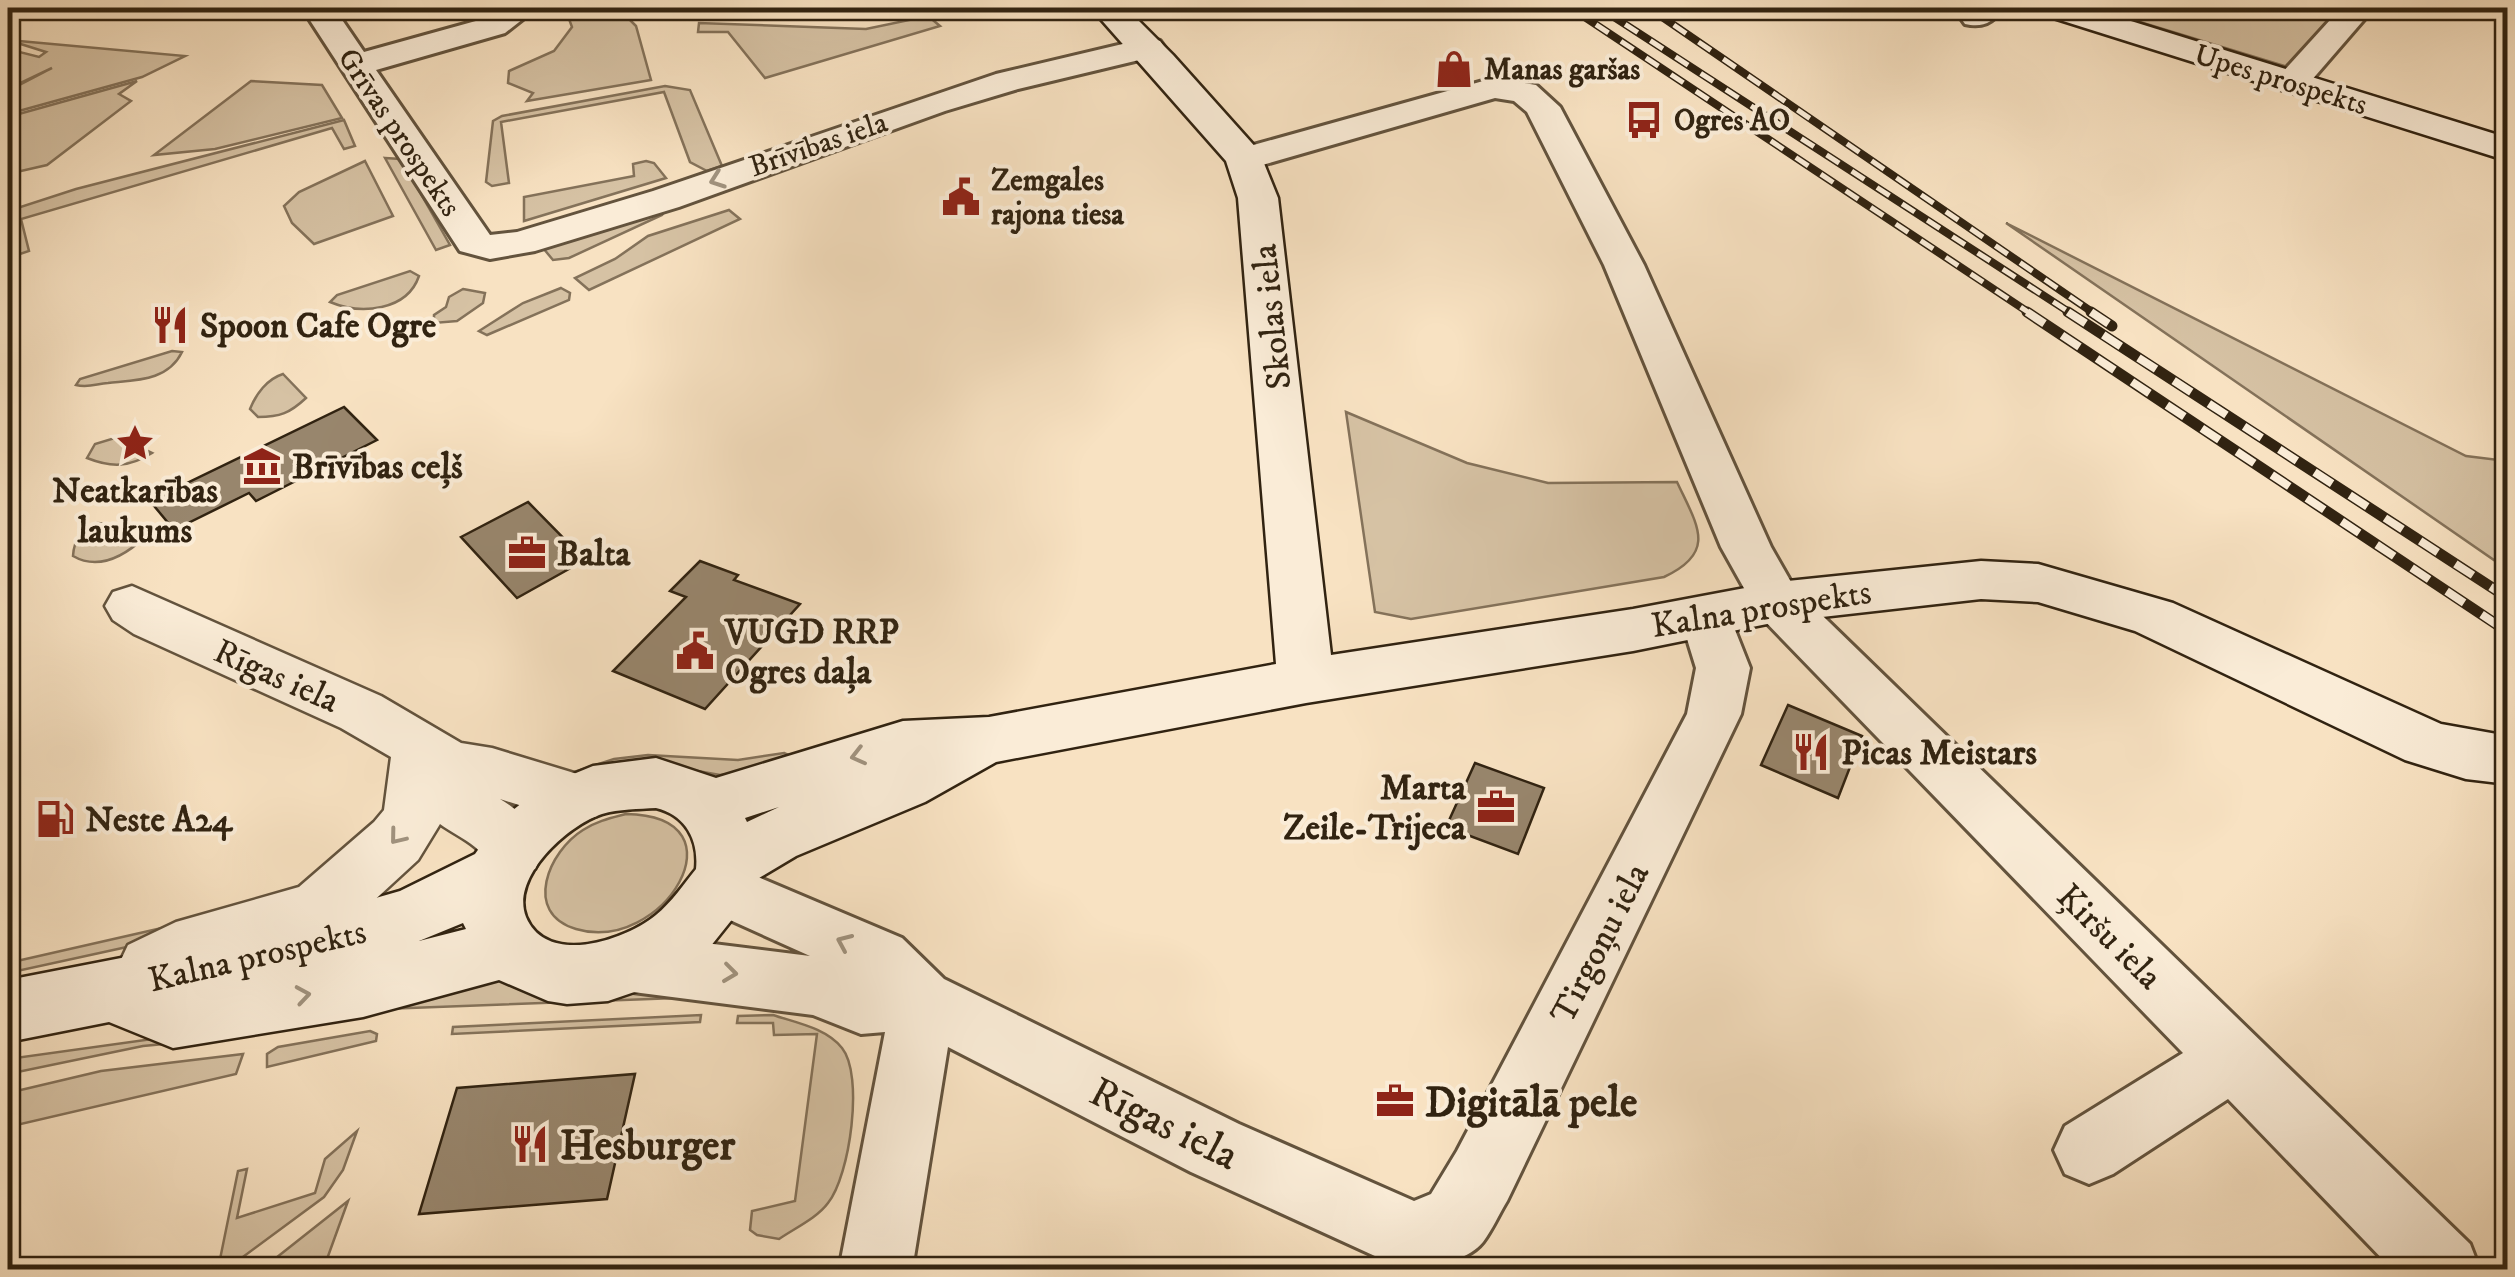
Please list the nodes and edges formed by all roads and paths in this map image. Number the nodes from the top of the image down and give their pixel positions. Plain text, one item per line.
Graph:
1 (318, 8) edge
2 (521, 8) edge
3 (1106, 8) edge
4 (2056, 8) edge
5 (2358, 8) edge
6 (1148, 48) junction
7 (356, 65) junction
8 (2292, 82) junction
9 (2508, 150) edge
10 (1244, 159) junction
11 (490, 247) joint
12 (1777, 602) junction
13 (132, 606) dead end
14 (1706, 616) junction
15 (1306, 681) junction
16 (989, 740) junction
17 (434, 756) junction
18 (2508, 760) edge
19 (576, 798) junction
20 (707, 806) junction
21 (505, 862) junction
22 (724, 876) junction
23 (508, 948) junction
24 (633, 964) junction
25 (108, 990) junction
26 (921, 1000) junction
27 (8, 1010) edge
28 (2232, 1060) junction
29 (2089, 1150) dead end
30 (1414, 1236) joint
31 (875, 1270) edge
32 (2444, 1270) edge

1 - 7 street, Grīvas prospekts
2 - 7 street
3 - 6 main road, Skolas iela
4 - 8 main road, Upes prospekts
5 - 8 street
6 - 10 main road, Skolas iela
6 -> 11 street, Brīvības iela
7 - 11 street, Grīvas prospekts
8 - 9 main road, Upes prospekts
10 - 12 street
10 - 15 main road, Skolas iela
12 - 14 main road, Kalna prospekts
12 - 18 main road, Kalna prospekts
12 - 28 street, Ķiršu iela
13 - 17 main road, Rīgas iela
14 - 15 main road, Kalna prospekts
14 - 30 street, Tirgoņu iela
15 - 16 main road, Kalna prospekts
16 -> 20 main road
16 - 22 main road
17 - 19 main road, Rīgas iela
17 - 21 main road
17 -> 25 main road
19 - 20 main road
19 - 21 main road
20 - 22 main road
21 - 23 main road
21 - 25 main road, Kalna prospekts
22 - 24 main road
26 -> 22 street
23 - 24 main road
25 -> 23 main road
24 -> 26 street
25 - 27 main road, Kalna prospekts
26 - 30 street, Rīgas iela
26 - 31 street
28 - 29 street
28 - 32 street, Ķiršu iela

